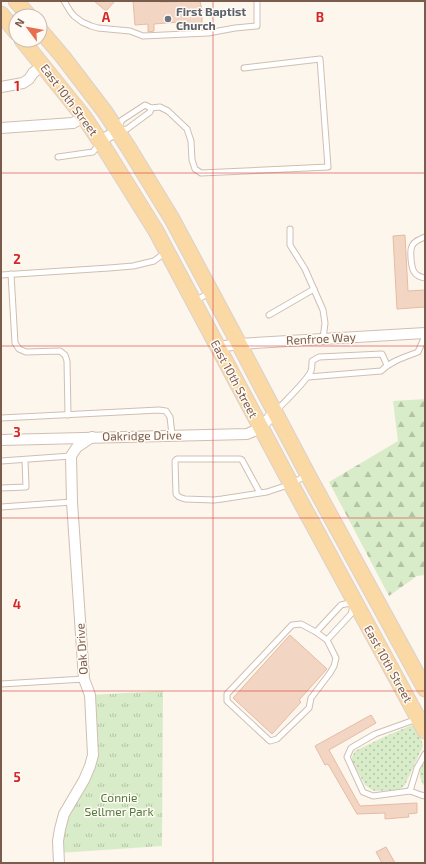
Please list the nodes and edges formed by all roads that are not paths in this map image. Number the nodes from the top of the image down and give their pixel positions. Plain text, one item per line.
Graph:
1 (64, 1) edge
2 (256, 1) edge
3 (1, 14) edge
4 (8, 22) edge
5 (48, 39) edge
6 (28, 48) edge
7 (43, 66) junction
8 (244, 68) dead end
9 (1, 87) edge
10 (151, 108) junction
11 (84, 117) junction
12 (1, 128) edge
13 (117, 130) junction
14 (100, 141) junction
15 (58, 157) dead end
16 (290, 229) dead end
17 (425, 237) edge
18 (167, 251) junction
19 (11, 274) junction
20 (1, 275) edge
21 (425, 278) edge
22 (314, 289) junction
23 (212, 292) junction
24 (194, 302) junction
25 (269, 315) dead end
26 (425, 334) edge
27 (323, 339) junction
28 (240, 344) junction
29 (218, 347) junction
30 (387, 365) junction
31 (308, 376) junction
32 (275, 411) junction
33 (68, 414) junction
34 (1, 418) edge
35 (261, 428) junction
36 (172, 435) junction
37 (92, 437) junction
38 (1, 440) edge
39 (71, 456) junction
40 (25, 460) junction
41 (1, 461) edge
42 (308, 475) junction
43 (291, 484) junction
44 (1, 488) edge
45 (260, 493) junction
46 (72, 502) junction
47 (1, 507) edge
48 (363, 597) junction
49 (316, 632) junction
50 (327, 640) junction
51 (84, 679) junction
52 (1, 684) edge
53 (425, 689) edge
54 (423, 722) edge
55 (425, 754) edge
56 (410, 791) junction
57 (425, 796) edge
58 (59, 863) edge

1 - 2 lane
3 - 4 main road
5 - 13 main road, East 10th Street
6 - 7 main road, East 10th Street
7 - 9 street
7 - 11 main road, East 10th Street
8 - 10 lane
10 - 13 lane
10 - 13 lane
11 - 12 street
11 - 14 main road, East 10th Street
13 - 14 street
13 - 23 main road, East 10th Street
14 - 15 lane
14 - 18 main road, East 10th Street
16 - 22 lane
17 - 21 lane
18 - 19 lane
18 - 24 main road, East 10th Street
19 - 20 lane
19 - 33 lane
22 - 25 lane
22 - 27 lane
23 - 24 lane
23 - 28 main road, East 10th Street
24 - 29 main road, East 10th Street
26 - 27 street, Renfroe Way
26 - 30 lane
27 - 28 street, Renfroe Way
28 - 29 street, Renfroe Way
28 - 32 main road, East 10th Street
29 - 35 main road, East 10th Street
30 - 31 lane
30 - 31 lane
31 - 32 lane
32 - 35 street
32 - 42 main road, East 10th Street
33 - 34 lane
33 - 36 lane
35 - 36 street, Oakridge Drive
35 - 43 main road, East 10th Street
36 - 37 street, Oakridge Drive
37 - 38 street, Oakridge Drive
37 - 39 street
39 - 40 lane
39 - 46 street, Oak Drive
40 - 41 lane
40 - 44 lane
42 - 43 lane
42 - 48 main road, East 10th Street
43 - 45 lane
43 - 48 main road, East 10th Street
45 - 45 lane
46 - 47 lane
46 - 51 street, Oak Drive
48 - 49 lane
48 - 50 lane
48 - 53 main road, East 10th Street
48 - 54 main road, East 10th Street
49 - 50 lane
49 - 50 lane
51 - 52 lane
51 - 58 street, Oak Drive
54 - 56 lane
55 - 56 lane
56 - 57 lane

